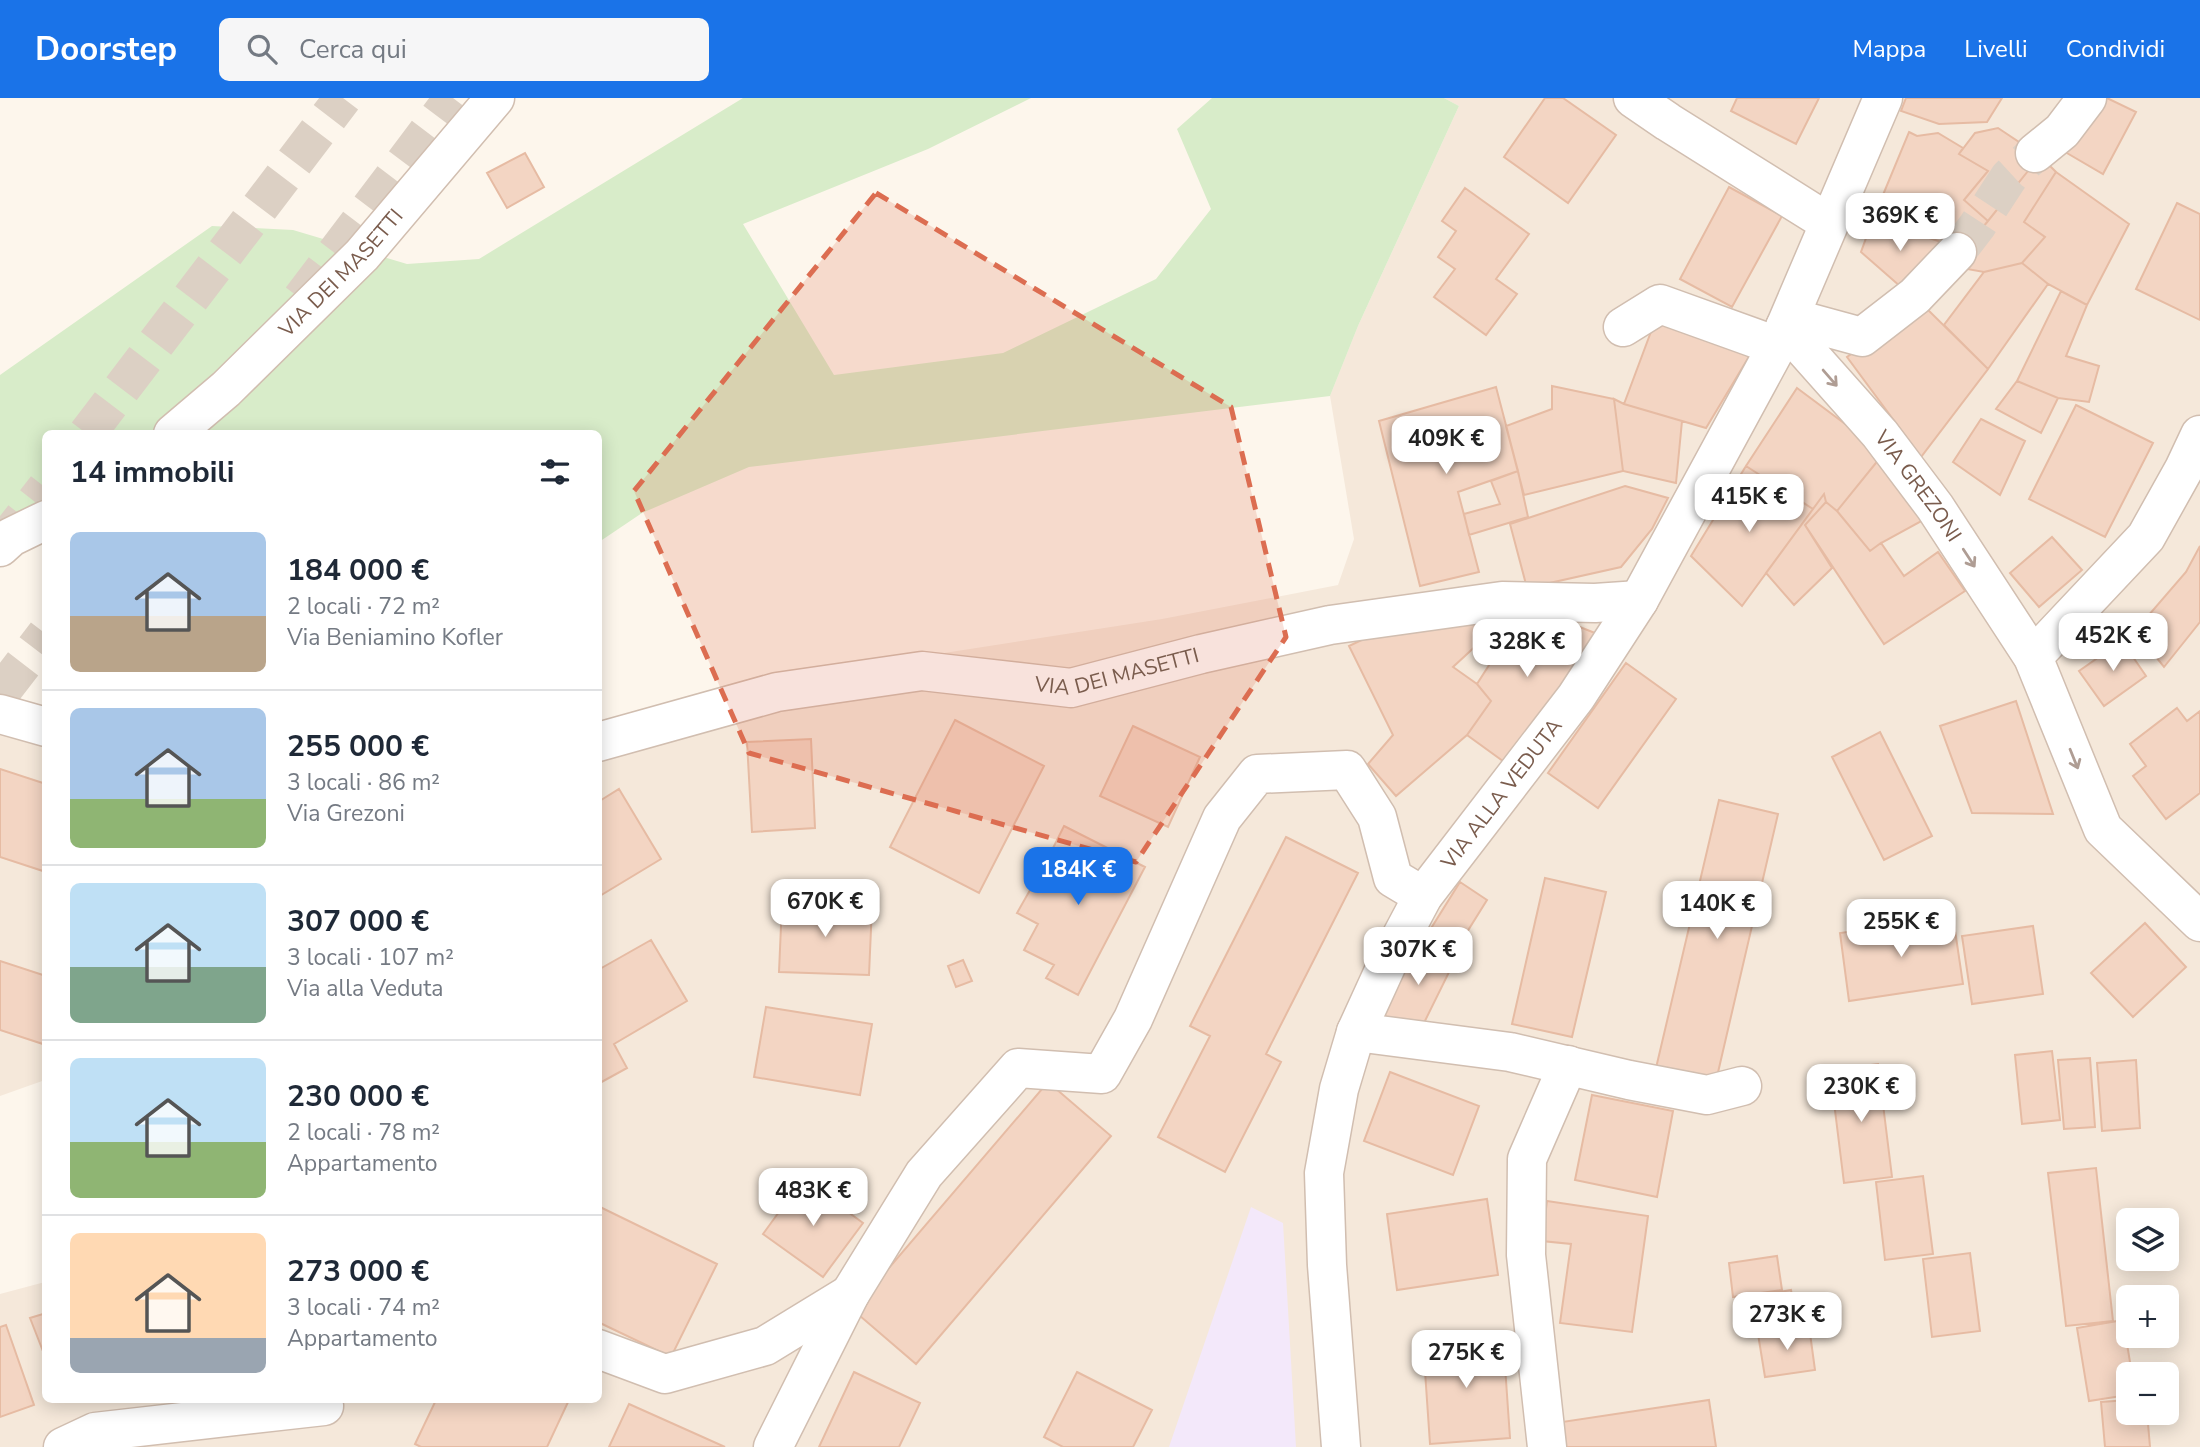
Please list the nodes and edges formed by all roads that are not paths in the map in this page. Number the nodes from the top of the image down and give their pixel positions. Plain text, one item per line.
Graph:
1 (495, 98) edge
2 (1633, 98) edge
3 (1883, 98) edge
4 (2087, 98) edge
5 (2035, 153) tunnel mouth
6 (1829, 223) junction
7 (1957, 252) tunnel mouth
8 (1623, 327) dead end
9 (1781, 337) junction
10 (178, 430) edge
11 (2200, 436) edge
12 (42, 522) edge
13 (0, 547) edge
14 (1639, 600) junction
15 (2033, 657) junction
16 (0, 714) edge
17 (42, 726) edge
18 (602, 741) edge
19 (1423, 896) junction
20 (2200, 922) edge
21 (1356, 1032) junction
22 (1567, 1065) junction
23 (1742, 1086) dead end
24 (850, 1294) junction
25 (602, 1350) edge
26 (324, 1406) dead end
27 (63, 1447) edge
28 (773, 1447) edge
29 (1341, 1447) edge
30 (1547, 1447) edge

1 - 10 street, VIA DEI MASETTI
2 - 6 street
3 - 6 street, VIA ALLA VEDUTA
4 - 5 street
6 - 9 street, VIA ALLA VEDUTA
7 - 9 street
8 - 9 street
9 - 14 street, VIA ALLA VEDUTA
9 -> 15 street, VIA GREZONI
11 - 15 street
12 - 13 street
14 - 18 street, VIA DEI MASETTI
14 - 19 street, VIA ALLA VEDUTA
15 -> 20 street, VIA GREZONI
16 - 17 street
19 - 21 street, VIA ALLA VEDUTA
19 - 24 street
21 - 22 street
21 - 29 street, VIA ALLA VEDUTA
22 - 23 street
22 - 30 street
24 - 25 street
24 - 28 street
26 - 27 street

